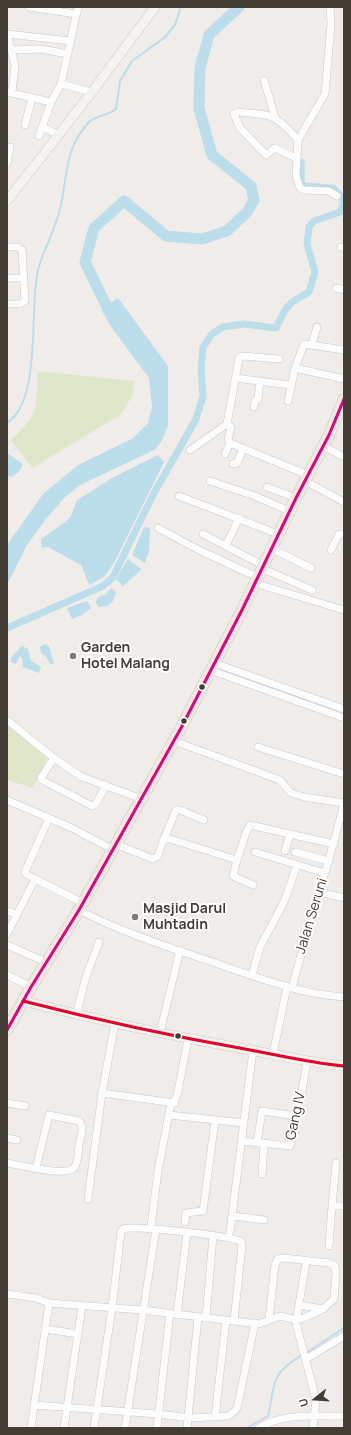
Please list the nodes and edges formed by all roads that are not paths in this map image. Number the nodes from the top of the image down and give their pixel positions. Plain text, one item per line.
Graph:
1 (29, 7) edge
2 (155, 7) edge
3 (330, 7) edge
4 (77, 10) edge
5 (71, 41) junction
6 (12, 50) junction
7 (68, 54) junction
8 (264, 80) dead end
9 (61, 84) junction
10 (92, 92) junction
11 (11, 94) edge
12 (32, 98) junction
13 (51, 102) junction
14 (274, 117) junction
15 (26, 125) dead end
16 (42, 127) junction
17 (59, 135) junction
18 (39, 136) dead end
19 (298, 140) junction
20 (10, 147) dead end
21 (296, 158) junction
22 (7, 163) edge
23 (337, 196) dead end
24 (8, 199) edge
25 (7, 247) edge
26 (7, 278) edge
27 (24, 278) junction
28 (336, 288) dead end
29 (344, 290) edge
30 (7, 304) edge
31 (317, 327) dead end
32 (312, 344) junction
33 (344, 350) edge
34 (279, 359) dead end
35 (295, 368) junction
36 (235, 378) junction
37 (344, 380) edge
38 (260, 381) junction
39 (290, 385) junction
40 (288, 401) dead end
41 (343, 403) edge
42 (254, 407) dead end
43 (227, 424) junction
44 (230, 443) junction
45 (323, 446) junction
46 (243, 448) junction
47 (190, 450) dead end
48 (225, 454) dead end
49 (343, 457) edge
50 (233, 464) dead end
51 (307, 478) junction
52 (210, 481) dead end
53 (267, 487) dead end
54 (179, 496) dead end
55 (296, 498) junction
56 (344, 502) edge
57 (290, 511) junction
58 (240, 518) junction
59 (158, 528) dead end
60 (203, 534) dead end
61 (278, 534) junction
62 (344, 534) edge
63 (226, 545) junction
64 (271, 548) junction
65 (330, 550) dead end
66 (311, 568) dead end
67 (259, 573) junction
68 (312, 590) dead end
69 (344, 608) edge
70 (212, 666) junction
71 (286, 692) junction
72 (344, 709) edge
73 (344, 718) edge
74 (7, 720) edge
75 (174, 741) junction
76 (258, 747) dead end
77 (54, 758) junction
78 (344, 774) edge
79 (106, 785) junction
80 (142, 799) junction
81 (7, 800) edge
82 (344, 803) edge
83 (49, 818) junction
84 (204, 820) dead end
85 (290, 834) junction
86 (164, 839) junction
87 (334, 844) junction
88 (114, 847) junction
89 (286, 851) dead end
90 (255, 852) dead end
91 (296, 852) dead end
92 (237, 860) junction
93 (329, 860) junction
94 (297, 865) junction
95 (325, 873) junction
96 (35, 879) junction
97 (253, 885) dead end
98 (319, 892) junction
99 (344, 898) edge
100 (81, 906) junction
101 (7, 911) edge
102 (16, 914) junction
103 (7, 934) edge
104 (99, 942) dead end
105 (7, 945) edge
106 (180, 950) junction
107 (46, 962) junction
108 (7, 975) edge
109 (252, 975) junction
110 (31, 987) junction
111 (289, 988) junction
112 (344, 996) edge
113 (23, 1001) junction
114 (76, 1015) junction
115 (115, 1023) junction
116 (8, 1026) edge
117 (160, 1033) junction
118 (188, 1039) junction
119 (253, 1050) junction
120 (273, 1054) junction
121 (307, 1062) junction
122 (344, 1066) edge
123 (102, 1093) junction
124 (7, 1103) edge
125 (175, 1103) junction
126 (25, 1106) dead end
127 (169, 1115) junction
128 (297, 1116) junction
129 (216, 1120) junction
130 (244, 1123) junction
131 (7, 1138) edge
132 (17, 1140) dead end
133 (242, 1141) junction
134 (261, 1143) junction
135 (7, 1163) edge
136 (336, 1163) dead end
137 (36, 1168) junction
138 (262, 1174) dead end
139 (88, 1199) dead end
140 (332, 1206) junction
141 (344, 1206) edge
142 (233, 1216) junction
143 (264, 1220) dead end
144 (185, 1222) dead end
145 (153, 1228) junction
146 (230, 1232) dead end
147 (187, 1233) junction
148 (214, 1236) junction
149 (329, 1246) dead end
150 (306, 1262) junction
151 (7, 1294) edge
152 (49, 1303) junction
153 (299, 1305) junction
154 (82, 1306) junction
155 (112, 1308) junction
156 (323, 1309) junction
157 (142, 1310) junction
158 (174, 1313) junction
159 (198, 1317) junction
160 (206, 1318) junction
161 (269, 1319) junction
162 (226, 1320) junction
163 (297, 1320) junction
164 (234, 1322) junction
165 (255, 1323) junction
166 (44, 1328) junction
167 (78, 1334) junction
168 (344, 1336) edge
169 (306, 1358) junction
170 (34, 1405) junction
171 (66, 1407) junction
172 (97, 1409) junction
173 (127, 1412) junction
174 (158, 1414) junction
175 (344, 1416) edge
176 (187, 1417) junction
177 (215, 1417) junction
178 (315, 1417) junction
179 (32, 1428) edge
180 (64, 1428) edge
181 (94, 1428) edge
182 (125, 1428) edge
183 (157, 1428) edge
184 (187, 1428) edge
185 (259, 1428) edge
186 (313, 1428) edge

1 - 4 street
2 - 10 main road
3 - 19 street
4 - 5 street
5 - 6 street
5 - 7 street
6 - 7 street
6 - 11 street
7 - 9 street
8 - 14 street
9 - 10 street
9 - 13 street
10 - 17 main road
11 - 12 street
12 - 13 street
12 - 15 street
13 - 16 street
14 - 19 street
14 - 21 street
16 - 17 street
16 - 18 street
17 - 24 main road
19 - 21 street
20 - 22 street
21 - 23 street
25 - 27 street
26 - 27 street
27 - 30 street
28 - 29 street
31 - 32 street
32 - 33 street
32 - 35 street
34 - 36 street
35 - 37 street
35 - 39 street
36 - 38 street
36 - 43 street
38 - 39 street
38 - 42 street
39 - 40 street
41 - 45 main road
43 - 44 street
43 - 47 street
44 - 46 street
44 - 48 street
45 - 49 street
45 - 51 main road
46 - 50 street
46 - 51 street
51 - 55 main road
51 - 56 street
52 - 57 street
53 - 55 street
54 - 58 street
55 - 57 main road
57 - 61 main road
58 - 61 street
58 - 63 street
59 - 67 street
60 - 63 street
61 - 64 main road
62 - 65 street
63 - 67 street
64 - 66 street
64 - 67 main road
67 - 68 street
67 - 69 street
67 - 70 main road
70 - 71 street
70 - 75 main road
71 - 72 street
71 - 73 street
74 - 77 street
75 - 80 main road
75 - 82 street
76 - 78 street
77 - 79 street
77 - 79 street
79 - 80 street
80 - 88 main road
81 - 83 street
82 - 87 street, Jalan Seruni
83 - 88 street
83 - 96 street
84 - 86 street
85 - 87 street
85 - 89 street
85 - 92 street
86 - 88 street
86 - 92 street
87 - 93 street, Jalan Seruni
88 - 100 main road
90 - 94 street
91 - 93 street
92 - 97 street
93 - 95 street, Jalan Seruni
94 - 95 street
94 - 109 street
95 - 98 street, Jalan Seruni
96 - 100 street
96 - 102 street
98 - 99 street
98 - 111 street, Jalan Seruni
100 - 106 street
100 - 107 main road
101 - 102 street
102 - 103 street
104 - 114 street
105 - 107 street
106 - 109 street
106 - 117 street
107 - 110 main road
108 - 110 street
109 - 111 street
110 - 113 main road
111 - 112 street
111 - 120 street, Jalan Seruni
113 - 114 main road
113 - 116 main road
114 - 115 main road
115 - 117 main road
115 - 123 street
117 - 118 main road
118 - 119 main road
118 - 125 street
119 - 120 main road
119 - 130 street
120 - 121 main road
121 - 122 main road
121 - 128 street, Gang IV
123 - 125 street
123 - 139 street
124 - 126 street
125 - 127 street
127 - 129 street
127 - 145 street
128 - 134 street, Gang IV
128 - 134 street
129 - 130 street
129 - 144 street
130 - 133 street
131 - 132 street
133 - 134 street, Gang IV
133 - 142 street
134 - 138 street
135 - 137 street
136 - 140 street
137 - 137 street
140 - 141 street
140 - 149 street
142 - 143 street
142 - 146 street
145 - 147 street
145 - 155 street
145 - 157 street
147 - 148 street
147 - 158 street
148 - 160 street
148 - 164 street
150 - 153 street
150 - 156 street
150 - 161 street
151 - 152 street
152 - 154 street
152 - 166 street
153 - 156 street
153 - 163 street
154 - 155 street
154 - 167 street
155 - 157 street
155 - 172 street
156 - 163 street
157 - 158 street
157 - 173 street
158 - 159 street
158 - 174 street
159 - 160 street
159 - 176 street
160 - 162 street
161 - 163 street
161 - 165 street
162 - 164 street
162 - 177 street
163 - 169 street
164 - 165 street
165 - 177 street
166 - 167 street
166 - 170 street
167 - 171 street
168 - 169 street
169 - 178 street
170 - 171 street
170 - 179 street
171 - 172 street
171 - 180 street
172 - 173 street
172 - 181 street
173 - 174 street
173 - 182 street
174 - 176 street
174 - 183 street
175 - 178 street
176 - 177 street
176 - 184 street
178 - 185 street
178 - 186 street

